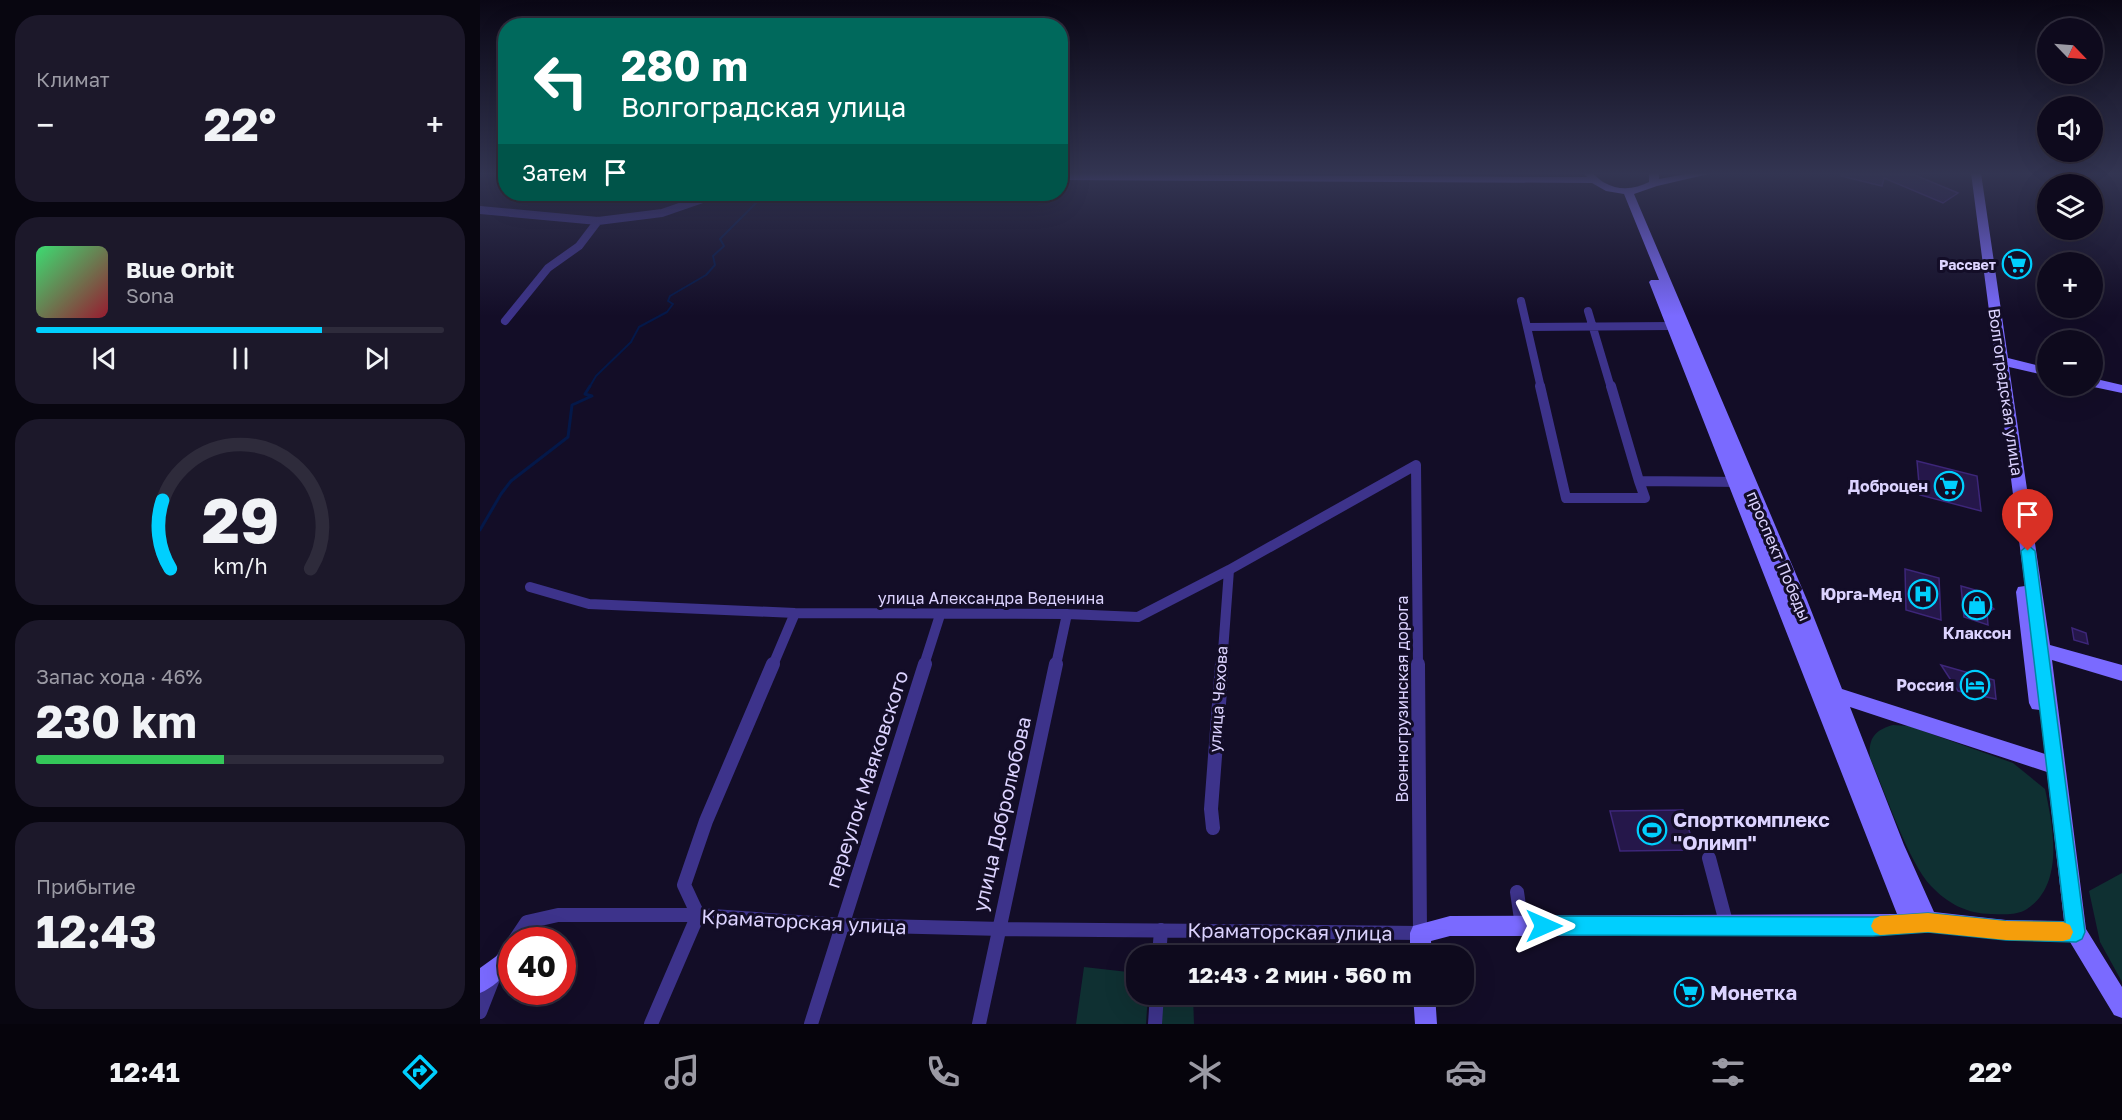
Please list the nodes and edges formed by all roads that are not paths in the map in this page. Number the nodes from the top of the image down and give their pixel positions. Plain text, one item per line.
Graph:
1 (598, 221) edge
2 (1634, 221) edge
3 (1635, 221) edge
4 (1976, 221) edge
5 (1982, 221) edge
6 (1521, 301) dead end
7 (1588, 311) dead end
8 (505, 321) dead end
9 (1672, 326) junction
10 (1527, 327) junction
11 (1593, 327) junction
12 (2000, 358) junction
13 (2037, 369) edge
14 (2103, 384) edge
15 (2122, 388) edge
16 (1416, 465) joint
17 (1639, 481) junction
18 (1741, 482) junction
19 (1229, 570) junction
20 (530, 587) dead end
21 (795, 613) junction
22 (1067, 614) junction
23 (940, 615) junction
24 (2042, 650) junction
25 (2122, 673) edge
26 (1828, 694) junction
27 (2051, 765) junction
28 (1213, 828) dead end
29 (1709, 858) dead end
30 (1517, 892) dead end
31 (698, 915) junction
32 (1919, 923) junction
33 (842, 925) junction
34 (1522, 926) junction
35 (1727, 926) junction
36 (524, 927) edge
37 (997, 929) junction
38 (1161, 930) junction
39 (2076, 932) junction
40 (1420, 933) junction
41 (1160, 945) edge
42 (1421, 945) edge
43 (498, 966) joint
44 (480, 982) edge
45 (1156, 1005) edge
46 (1425, 1005) edge
47 (2122, 1007) edge
48 (480, 1012) edge
49 (651, 1024) edge
50 (811, 1024) edge
51 (979, 1024) edge
52 (1155, 1024) edge
53 (1426, 1024) edge

1 - 8 street
2 - 9 main road
3 - 18 main road, проспект Победы
4 - 27 main road
5 - 12 main road, Волгоградская улица
6 - 10 street
7 - 11 street
9 - 11 street
9 - 18 main road
10 - 11 street
10 - 17 street
11 - 17 street
12 - 13 main road
12 - 24 main road, Волгоградская улица
14 - 15 main road
16 - 19 street, улица Александра Веденина
16 - 40 street, Военногрузинская дорога
17 - 18 street
18 - 26 main road, проспект Победы
19 - 22 street, улица Александра Веденина
19 - 28 street, улица Чехова
20 - 21 street, улица Александра Веденина
21 - 23 street, улица Александра Веденина
21 - 31 street
22 - 23 street, улица Александра Веденина
22 - 37 street, улица Добролюбова
23 - 33 street, переулок Маяковского
24 - 25 main road
24 - 27 main road, Волгоградская улица
26 - 27 main road
26 - 32 main road, проспект Победы
27 - 39 main road, Волгоградская улица
29 - 35 street
30 - 34 street
31 - 33 street, Краматорская улица
31 - 36 street, Краматорская улица
31 - 49 street
32 - 35 main road, Краматорская улица
32 - 39 main road, Краматорская улица
33 - 37 street, Краматорская улица
33 - 50 street, переулок Маяковского
34 - 35 main road, Краматорская улица
34 - 40 main road, Краматорская улица
37 - 38 street, Краматорская улица
37 - 51 street, улица Добролюбова
38 - 40 street, Краматорская улица
38 - 41 street
39 - 47 main road
40 - 42 main road
43 - 44 main road
43 - 48 street
45 - 52 street
46 - 53 main road

